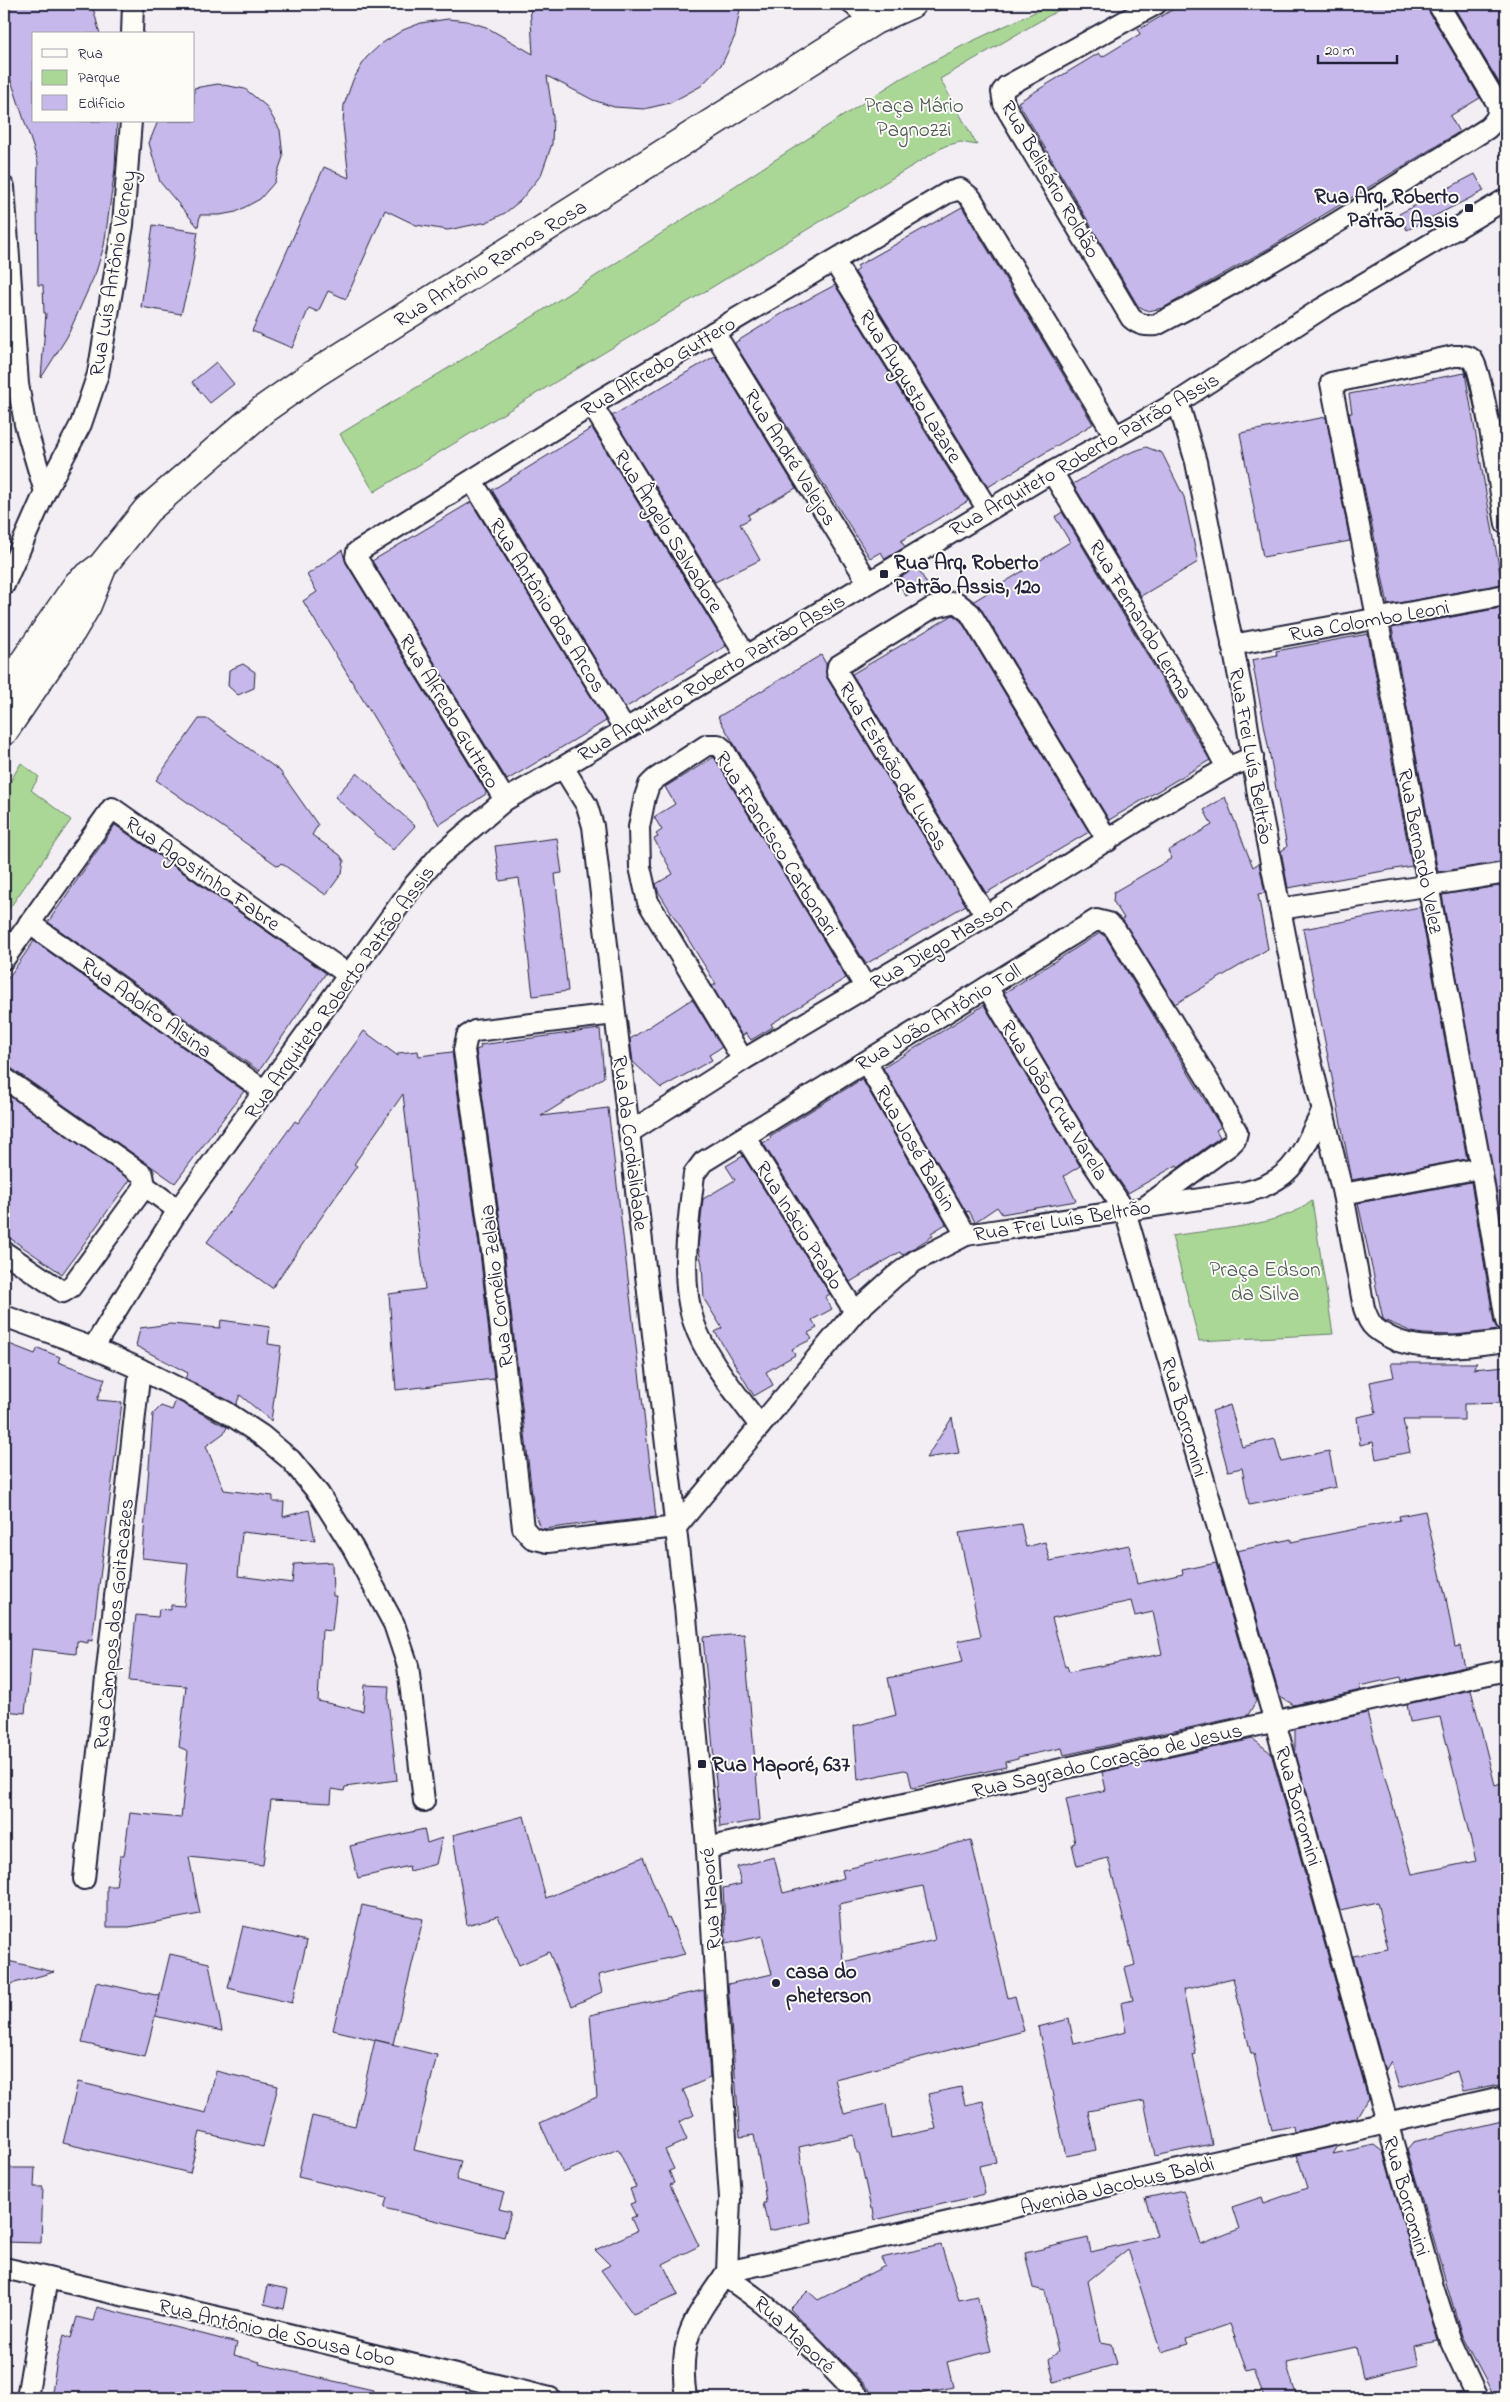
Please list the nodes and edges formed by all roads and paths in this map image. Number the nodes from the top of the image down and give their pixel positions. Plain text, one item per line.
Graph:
1 (133, 4) edge
2 (853, 4) edge
3 (911, 4) edge
4 (1156, 4) edge
5 (1438, 4) edge
6 (875, 20) junction
7 (132, 32) edge
8 (131, 122) edge
9 (4, 186) edge
10 (1506, 199) edge
11 (5, 216) edge
12 (834, 261) junction
13 (714, 332) junction
14 (1178, 402) junction
15 (592, 405) junction
16 (1115, 436) junction
17 (1052, 472) junction
18 (472, 481) junction
19 (45, 492) junction
20 (988, 510) junction
21 (1506, 524) edge
22 (103, 565) junction
23 (868, 582) junction
24 (4, 585) edge
25 (1506, 595) edge
26 (1377, 618) junction
27 (1232, 645) junction
28 (746, 656) junction
29 (4, 692) edge
30 (624, 728) junction
31 (4, 731) edge
32 (1253, 757) junction
33 (563, 767) junction
34 (1227, 768) junction
35 (505, 800) junction
36 (1108, 841) junction
37 (1506, 873) edge
38 (1427, 887) junction
39 (1280, 910) junction
40 (986, 916) junction
41 (29, 923) junction
42 (4, 959) edge
43 (349, 975) junction
44 (866, 988) junction
45 (987, 988) junction
46 (614, 1014) junction
47 (743, 1060) junction
48 (866, 1062) junction
49 (4, 1078) edge
50 (266, 1092) junction
51 (1322, 1112) junction
52 (630, 1132) junction
53 (744, 1137) junction
54 (1481, 1168) junction
55 (145, 1186) junction
56 (1343, 1194) junction
57 (1145, 1207) junction
58 (178, 1210) junction
59 (1125, 1211) junction
60 (966, 1235) junction
61 (4, 1252) edge
62 (855, 1312) junction
63 (4, 1316) edge
64 (1506, 1321) edge
65 (1506, 1342) edge
66 (92, 1348) junction
67 (140, 1369) junction
68 (760, 1426) junction
69 (676, 1527) junction
70 (1506, 1670) edge
71 (1275, 1722) junction
72 (424, 1801) dead end
73 (707, 1848) junction
74 (84, 1879) dead end
75 (1506, 2096) edge
76 (1387, 2123) junction
77 (4, 2268) edge
78 (725, 2274) junction
79 (47, 2278) junction
80 (27, 2398) edge
81 (550, 2398) edge
82 (686, 2398) edge
83 (860, 2398) edge
84 (1477, 2398) edge

1 - 7 street
2 - 6 street
3 - 6 main road, Rua Antônio Ramos Rosa
4 - 5 street, Rua Belisário Roldão
6 - 22 main road, Rua Antônio Ramos Rosa
8 - 19 street, Rua Luís Antônio Verney
9 - 11 street
10 - 14 street, Rua Arquiteto Roberto Patrão Assis
11 - 19 street
12 - 13 street, Rua Alfredo Guttero
12 - 16 street, Rua Alfredo Guttero
12 - 20 street, Rua Augusto Lazare
13 - 15 street, Rua Alfredo Guttero
13 - 23 street, Rua André Valejos
14 - 16 street, Rua Arquiteto Roberto Patrão Assis
14 - 27 street, Rua Frei Luís Beltrão
15 - 18 street, Rua Alfredo Guttero
15 - 28 street, Rua Ângelo Salvadore
16 - 17 street, Rua Arquiteto Roberto Patrão Assis
17 - 20 street, Rua Arquiteto Roberto Patrão Assis
17 - 34 street, Rua Fernando Lerma
18 - 30 street, Rua Antônio dos Arcos
18 - 35 street, Rua Alfredo Guttero
19 - 24 street, Rua Luís Antônio Verney
20 - 23 street, Rua Arquiteto Roberto Patrão Assis
21 - 26 street, Rua Bernardo Velez
22 - 29 main road, Rua Antônio Ramos Rosa
22 - 31 main road, Rua Antônio Ramos Rosa
23 - 28 street, Rua Arquiteto Roberto Patrão Assis
25 - 26 street, Rua Colombo Leoni
26 - 27 street, Rua Colombo Leoni
26 - 38 street, Rua Bernardo Velez
27 - 32 street, Rua Frei Luís Beltrão
28 - 30 street, Rua Arquiteto Roberto Patrão Assis
30 - 33 street, Rua Arquiteto Roberto Patrão Assis
32 - 34 street, Rua Diego Masson
32 - 39 street, Rua Frei Luís Beltrão
33 - 35 street, Rua Arquiteto Roberto Patrão Assis
33 - 46 street, Rua da Cordialidade
34 - 36 street, Rua Diego Masson
35 - 43 street, Rua Arquiteto Roberto Patrão Assis
36 - 40 street, Rua Diego Masson
36 - 40 street, Rua Estevão de Lucas
37 - 38 street
38 - 39 street
38 - 54 street, Rua Bernardo Velez
39 - 51 street, Rua Frei Luís Beltrão
40 - 44 street, Rua Diego Masson
41 - 42 street, Rua Agostinho Fabre
41 - 43 street, Rua Agostinho Fabre
41 - 50 street, Rua Adolfo Alsina
43 - 50 street, Rua Arquiteto Roberto Patrão Assis
44 - 47 street, Rua Diego Masson
44 - 47 street, Rua Francisco Carbonari
45 - 48 street, Rua João Antônio Toll
45 - 57 street, Rua João Antônio Toll
45 - 59 street, Rua João Cruz Varela
46 - 52 street, Rua da Cordialidade
46 - 69 street, Rua Cornélio Zelaia
47 - 52 street, Rua Diego Masson
48 - 53 street, Rua João Antônio Toll
48 - 60 street, Rua José Balbin
49 - 55 street
50 - 58 street, Rua Arquiteto Roberto Patrão Assis
51 - 56 street, Rua Frei Luís Beltrão
51 - 57 street, Rua Frei Luís Beltrão
52 - 69 street, Rua da Cordialidade
53 - 62 street, Rua Inácio Prado
53 - 68 street, Rua João Antônio Toll
54 - 56 street
54 - 64 street, Rua Bernardo Velez
55 - 58 street
55 - 61 street
56 - 65 street, Rua Frei Luís Beltrão
57 - 59 street, Rua Frei Luís Beltrão
58 - 66 street, Rua Arquiteto Roberto Patrão Assis
59 - 60 street, Rua Frei Luís Beltrão
59 - 71 street, Rua Borromini
60 - 62 street, Rua Frei Luís Beltrão
62 - 68 street, Rua Frei Luís Beltrão
63 - 66 street
66 - 67 street
67 - 72 street
67 - 74 street, Rua Campos dos Goitacazes
68 - 69 street, Rua Frei Luís Beltrão
69 - 73 street, Rua Maporé
70 - 71 street, Rua Sagrado Coração de Jesus
71 - 73 street, Rua Sagrado Coração de Jesus
71 - 76 street, Rua Borromini
73 - 78 street, Rua Maporé
75 - 76 street, Avenida Jacobus Baldi
76 - 78 street, Avenida Jacobus Baldi
76 - 84 street, Rua Borromini
77 - 79 street, Rua Antônio de Sousa Lobo
78 - 82 street
78 - 83 street, Rua Maporé
79 - 80 street
79 - 81 street, Rua Antônio de Sousa Lobo

